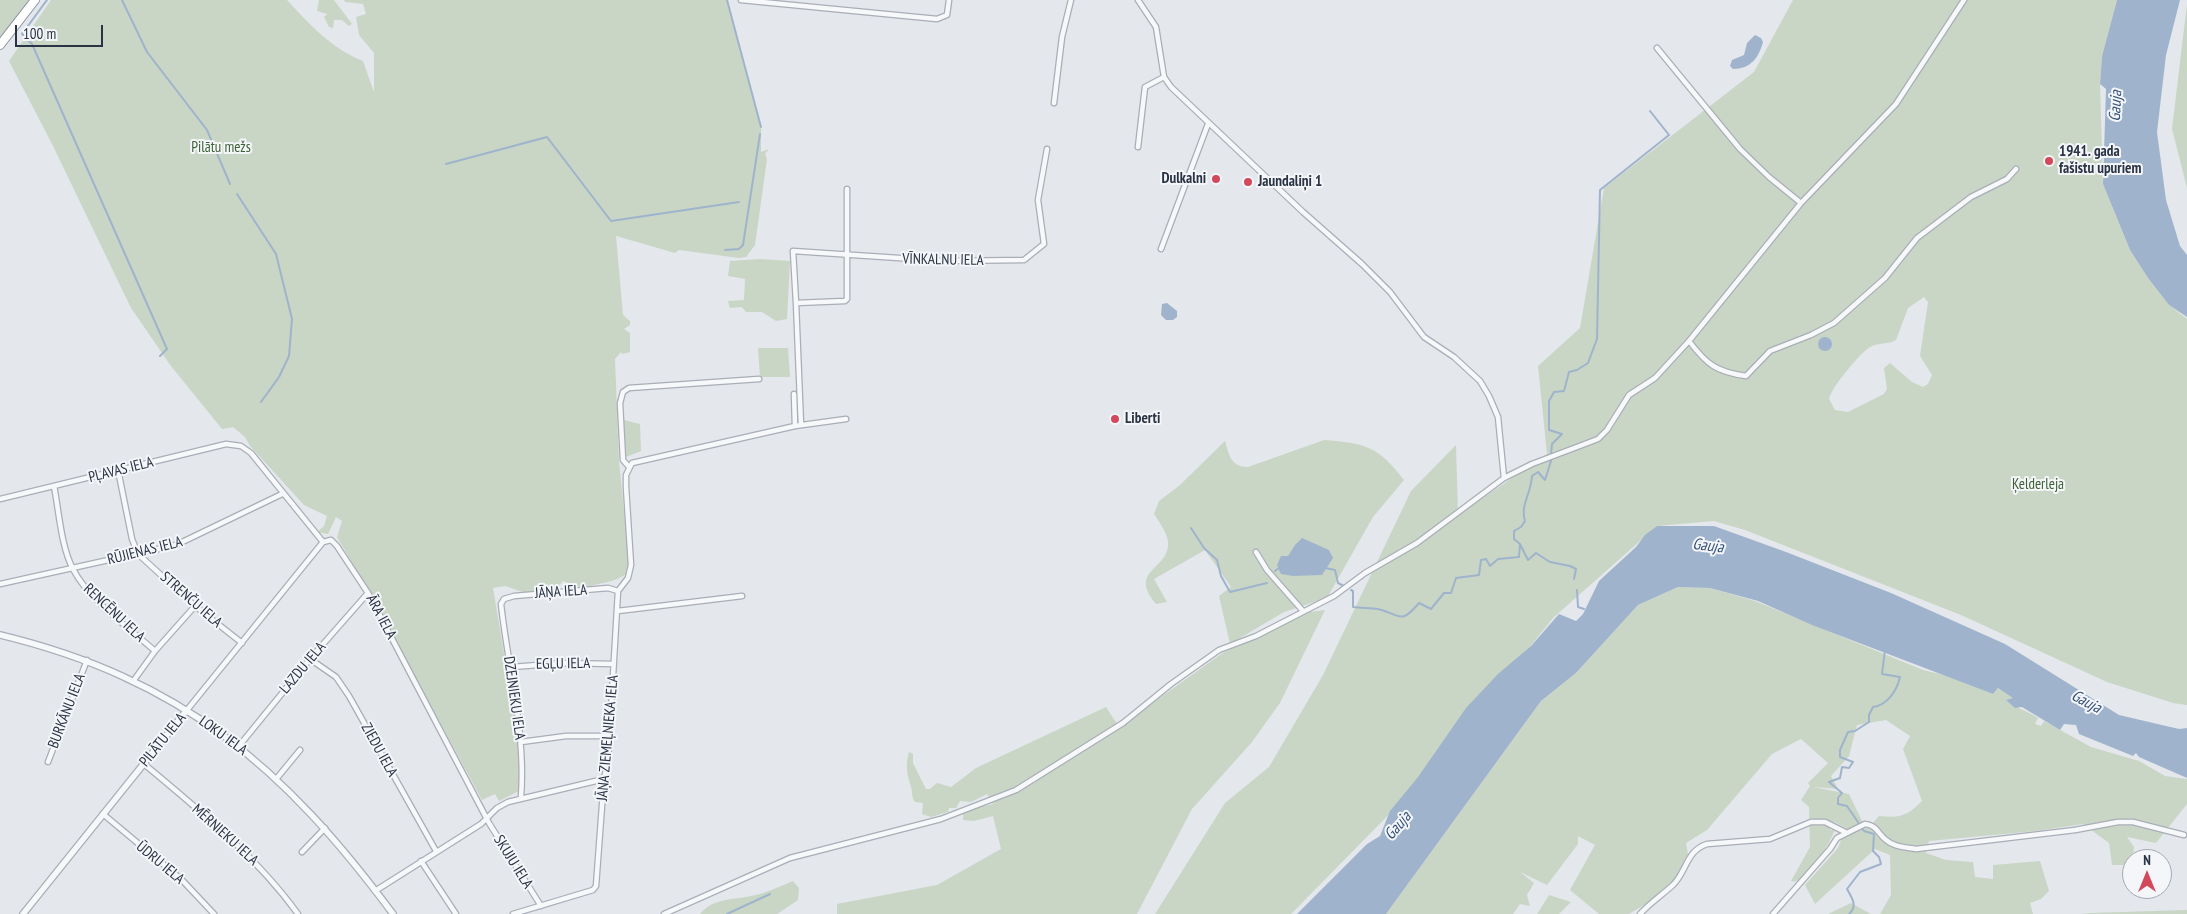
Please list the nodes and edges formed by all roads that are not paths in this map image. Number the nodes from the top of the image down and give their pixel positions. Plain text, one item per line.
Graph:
1 (35, 0) edge
2 (741, 0) edge
3 (949, 0) edge
4 (1071, 0) edge
5 (1138, 0) edge
6 (1964, 0) edge
7 (0, 45) edge
8 (1657, 48) dead end
9 (1164, 77) junction
10 (1054, 103) dead end
11 (1208, 124) junction
12 (1138, 148) dead end
13 (1047, 149) dead end
14 (2016, 169) dead end
15 (847, 189) dead end
16 (1801, 203) junction
17 (1162, 249) dead end
18 (848, 256) junction
19 (796, 303) junction
20 (1689, 341) junction
21 (759, 379) dead end
22 (794, 394) dead end
23 (846, 420) dead end
24 (801, 425) junction
25 (795, 426) junction
26 (241, 446) joint
27 (629, 467) junction
28 (118, 470) junction
29 (1504, 478) junction
30 (54, 486) junction
31 (282, 494) junction
32 (0, 498) edge
33 (323, 542) junction
34 (1256, 552) dead end
35 (138, 554) junction
36 (72, 568) junction
37 (0, 584) edge
38 (618, 591) junction
39 (368, 593) junction
40 (742, 596) dead end
41 (504, 599) joint
42 (195, 606) junction
43 (618, 611) junction
44 (1304, 611) junction
45 (0, 635) edge
46 (242, 643) junction
47 (155, 650) junction
48 (310, 659) junction
49 (87, 660) junction
50 (614, 664) junction
51 (512, 667) junction
52 (134, 680) junction
53 (187, 710) junction
54 (610, 736) junction
55 (521, 742) junction
56 (240, 746) junction
57 (300, 750) dead end
58 (48, 762) dead end
59 (144, 764) junction
60 (276, 778) junction
61 (604, 778) junction
62 (522, 798) junction
63 (103, 814) junction
64 (487, 817) junction
65 (325, 828) junction
66 (1845, 832) junction
67 (2184, 835) dead end
68 (436, 851) junction
69 (302, 852) dead end
70 (420, 861) junction
71 (375, 891) junction
72 (541, 906) junction
73 (22, 914) edge
74 (214, 914) edge
75 (298, 914) edge
76 (394, 914) edge
77 (456, 914) edge
78 (513, 914) edge
79 (664, 914) edge
80 (1640, 914) edge
81 (1773, 914) edge

1 - 7 highway
2 - 3 street
4 - 10 street
5 - 9 street
6 - 16 street
8 - 16 street
9 - 11 street
9 - 12 street
11 - 17 street
11 - 29 street
13 - 18 street, VĪNKALNU IELA
14 - 20 street
15 - 18 street
16 - 20 street
18 - 19 street
18 - 19 street, VĪNKALNU IELA
19 - 24 street
20 - 29 street
21 - 27 street
22 - 25 street
23 - 24 street
24 - 25 street
25 - 27 street
26 - 28 street, PĻAVAS IELA
26 - 31 street, ĀRA IELA
27 - 38 street
28 - 30 street, PĻAVAS IELA
28 - 35 street, STRENČU IELA
29 - 44 street
30 - 32 street, PĻAVAS IELA
30 - 36 street, RENCĒNU IELA
31 - 33 street, ĀRA IELA
31 - 35 street, RŪJIENAS IELA
33 - 39 street, ĀRA IELA
33 - 46 street, PILĀTU IELA
34 - 44 street
35 - 36 street, RŪJIENAS IELA
35 - 42 street, STRENČU IELA
36 - 37 street, RŪJIENAS IELA
36 - 47 street, RENCĒNU IELA
38 - 41 street, JĀŅA IELA
38 - 43 street, JĀŅA ZIEMEĻNIEKA IELA
39 - 48 street, LAZDU IELA
39 - 64 street, ĀRA IELA
40 - 43 street
41 - 51 street, DZEJNIEKU IELA
42 - 46 street, STRENČU IELA
42 - 47 street
43 - 50 street, JĀŅA ZIEMEĻNIEKA IELA
44 - 79 street
45 - 49 street, LOKU IELA
46 - 53 street, PILĀTU IELA
47 - 52 street
48 - 56 street, LAZDU IELA
48 - 68 street, ZIEDU IELA
49 - 52 street, LOKU IELA
49 - 58 street, BURKĀNU IELA
50 - 51 street, EGĻU IELA
50 - 54 street, JĀŅA ZIEMEĻNIEKA IELA
51 - 55 street, DZEJNIEKU IELA
52 - 53 street, LOKU IELA
53 - 56 street, LOKU IELA
53 - 59 street, PILĀTU IELA
54 - 55 street
54 - 61 street, JĀŅA ZIEMEĻNIEKA IELA
55 - 62 street, DZEJNIEKU IELA
56 - 60 street, LOKU IELA
57 - 60 street
59 - 63 street, PILĀTU IELA
59 - 75 street, MĒRNIEKU IELA
60 - 65 street, LOKU IELA
61 - 62 street
61 - 72 street, JĀŅA ZIEMEĻNIEKA IELA
62 - 64 street
63 - 73 street, PILĀTU IELA
63 - 74 street, ŪDRU IELA
64 - 68 street
64 - 72 street, SKUJU IELA
65 - 69 street
65 - 71 street, LOKU IELA
66 - 67 street
66 - 80 street
66 - 81 street
68 - 70 street
70 - 71 street
70 - 77 street
71 - 76 street, LOKU IELA
72 - 78 street

